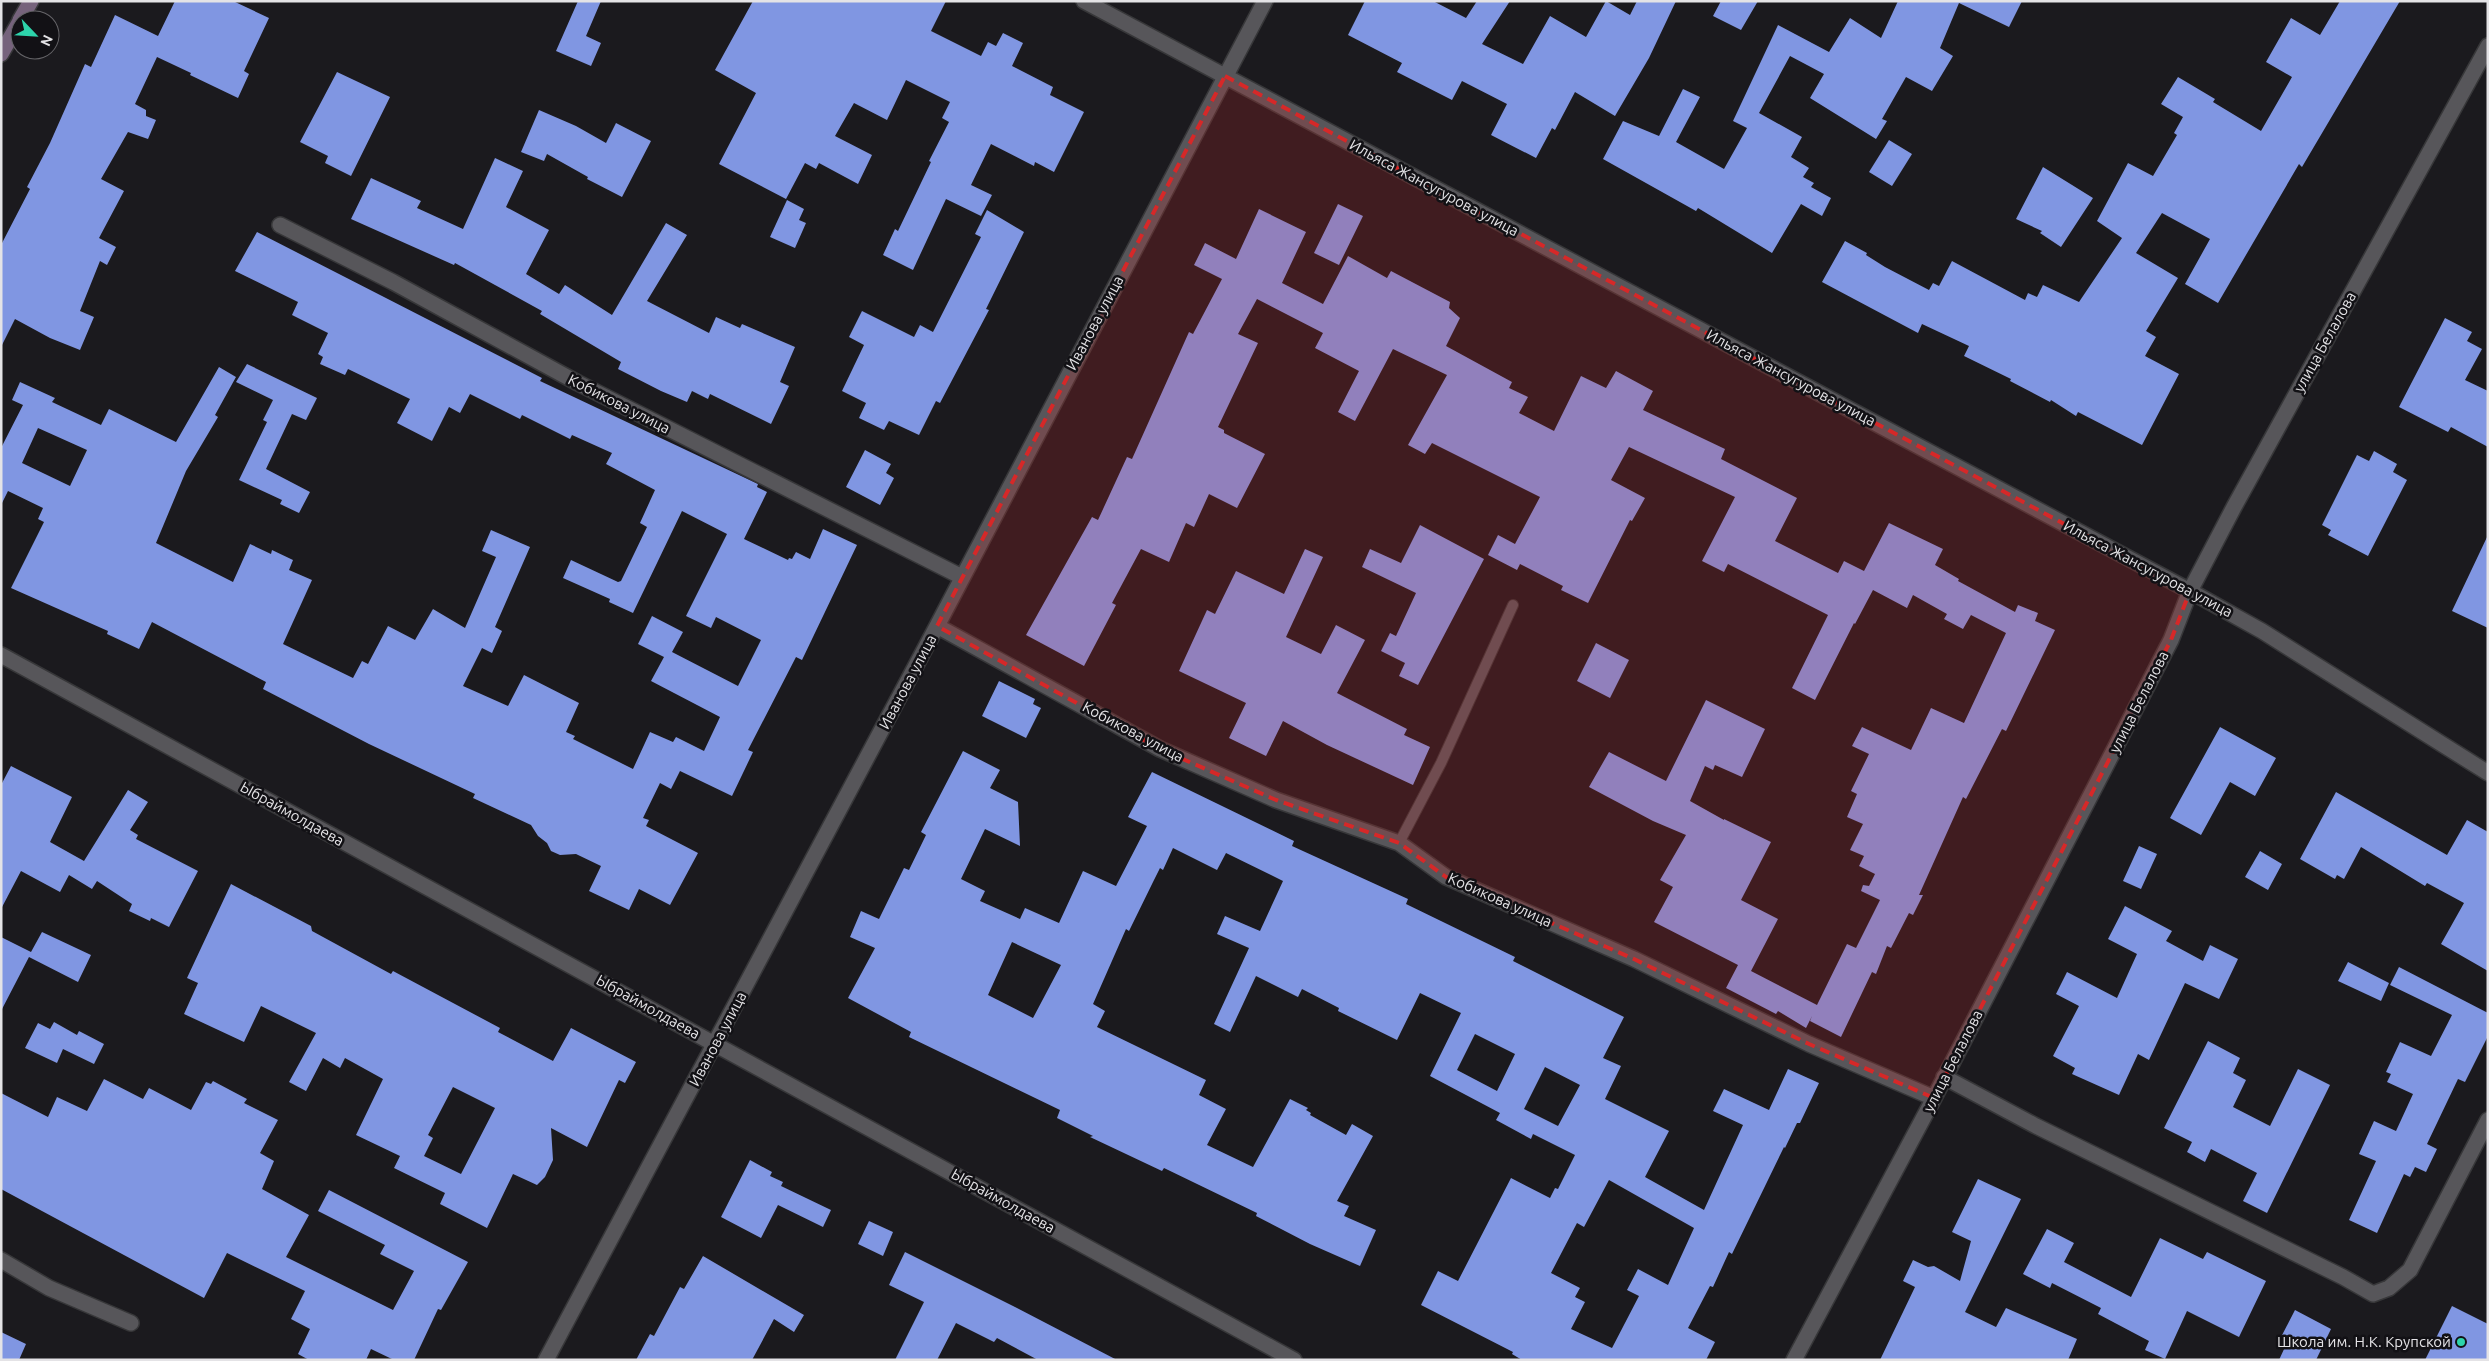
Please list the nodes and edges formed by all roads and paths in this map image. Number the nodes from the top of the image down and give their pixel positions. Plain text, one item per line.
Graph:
1 (1084, 1) edge
2 (1265, 1) edge
3 (10, 38) edge
4 (2488, 46) edge
5 (1, 54) edge
6 (1225, 76) junction
7 (280, 224) dead end
8 (962, 577) junction
9 (2190, 591) junction
10 (1513, 605) dead end
11 (937, 626) junction
12 (1, 655) edge
13 (2488, 773) edge
14 (1399, 843) junction
15 (716, 1044) junction
16 (1944, 1077) junction
17 (1934, 1098) junction
18 (2488, 1120) edge
19 (1, 1260) edge
20 (131, 1323) dead end
21 (546, 1360) edge
22 (1294, 1360) edge
23 (1794, 1360) edge

1 - 6 street, Ильяса Жансугурова улица
2 - 6 street, Иванова улица
3 - 5 street
4 - 9 street, улица Белалова
6 - 8 street, Иванова улица
6 - 9 street, Ильяса Жансугурова улица
7 - 8 street, Кобикова улица
8 - 11 street, Иванова улица
9 - 13 street, Ильяса Жансугурова улица
9 - 16 street, улица Белалова
10 - 14 lane
11 - 14 street, Кобикова улица
11 - 15 street, Иванова улица
12 - 15 street, Ыбраймолдаева
14 - 17 street, Кобикова улица
15 - 21 street, Иванова улица
15 - 22 street, Ыбраймолдаева
16 - 17 street, улица Белалова
16 - 18 street
17 - 23 street, улица Белалова
19 - 20 street

